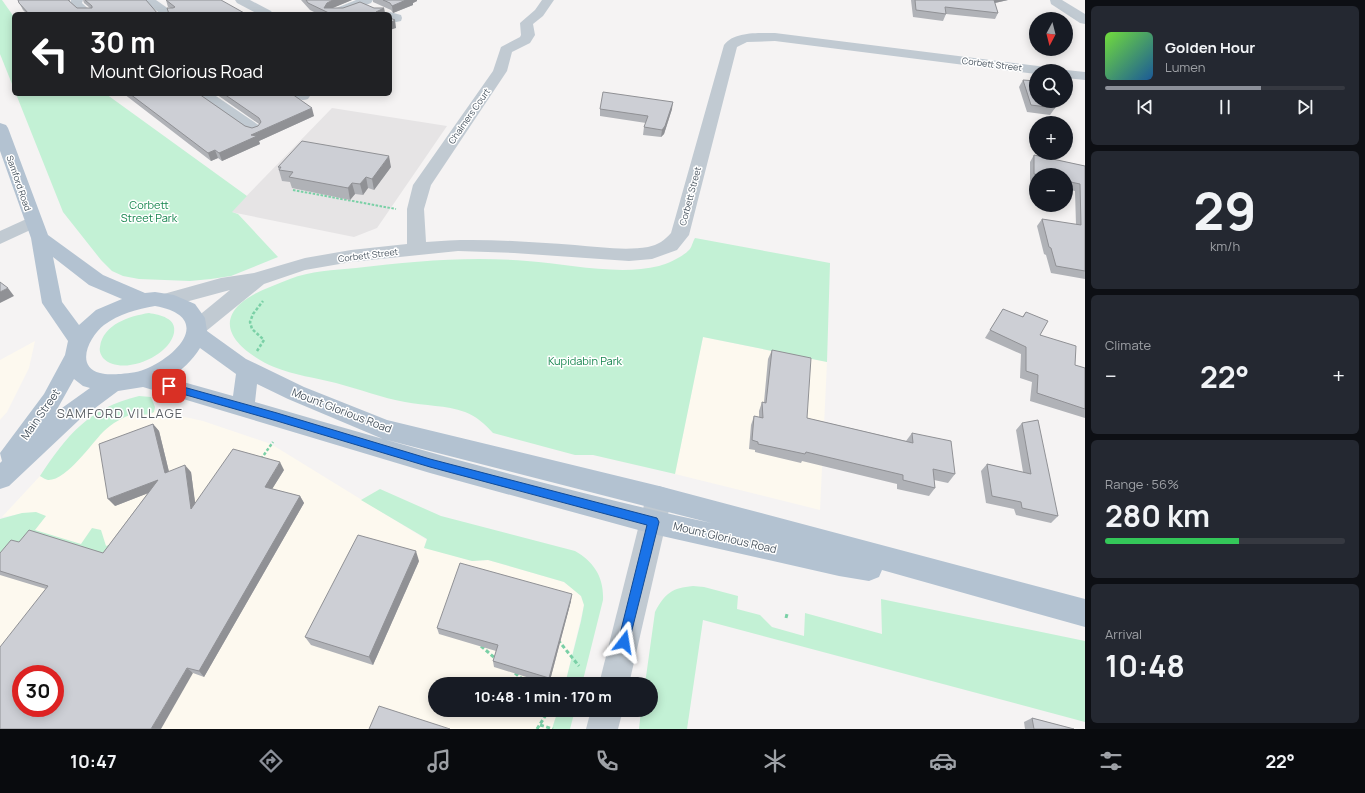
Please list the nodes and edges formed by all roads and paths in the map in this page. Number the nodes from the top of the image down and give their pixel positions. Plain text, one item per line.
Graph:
1 (77, 0) edge
2 (148, 0) edge
3 (241, 0) edge
4 (548, 0) edge
5 (365, 1) edge
6 (1055, 1) edge
7 (86, 12) edge
8 (167, 12) edge
9 (263, 12) edge
10 (338, 12) edge
11 (384, 12) edge
12 (1085, 20) edge
13 (732, 31) dead end
14 (748, 37) junction
15 (1029, 69) edge
16 (1073, 75) edge
17 (1085, 76) edge
18 (206, 96) edge
19 (0, 128) edge
20 (254, 130) edge
21 (293, 190) edge
22 (396, 209) dead end
23 (36, 230) junction
24 (0, 238) edge
25 (417, 249) junction
26 (257, 279) junction
27 (142, 300) junction
28 (167, 300) junction
29 (264, 301) dead end
30 (197, 331) junction
31 (77, 349) junction
32 (250, 362) junction
33 (144, 379) junction
34 (112, 384) junction
35 (243, 408) junction
36 (273, 442) dead end
37 (258, 463) edge
38 (0, 468) edge
39 (0, 478) edge
40 (656, 509) junction
41 (1085, 613) edge
42 (787, 614) dead end
43 (786, 618) dead end
44 (557, 639) edge
45 (481, 646) edge
46 (497, 659) edge
47 (579, 666) dead end
48 (515, 673) edge
49 (520, 677) edge
50 (616, 677) edge
51 (545, 717) edge
52 (605, 717) edge
53 (539, 727) edge
54 (553, 729) edge
55 (602, 729) edge

1 - 7 street
2 - 8 street
3 - 9 street
4 - 25 street, Chalmers Court
5 - 10 street
5 - 11 street
6 - 12 street
13 - 14 street
14 - 15 street, Corbett Street
14 - 25 street, Corbett Street
16 - 17 street
18 - 20 street
19 - 23 main road, Samford Road
21 - 22 path
23 - 24 street
23 - 27 main road
23 - 31 main road, Samford Road
25 - 26 street, Corbett Street
26 - 28 street, Corbett Street
26 - 30 street, Corbett Street
27 - 28 main road
27 - 31 main road
28 - 30 main road
29 - 32 path
30 - 32 main road, Mount Glorious Road
30 - 33 main road
31 - 34 main road
31 - 38 main road, Main Street
32 - 35 main road
32 - 40 main road, Mount Glorious Road
33 - 34 main road
33 - 35 main road, Mount Glorious Road
34 - 39 main road, Main Street
35 - 40 main road, Mount Glorious Road
36 - 37 path
40 - 41 main road, Mount Glorious Road
40 - 50 street
42 - 43 path
44 - 47 path
45 - 46 path
48 - 49 path
51 - 53 path
52 - 55 street
53 - 54 path

